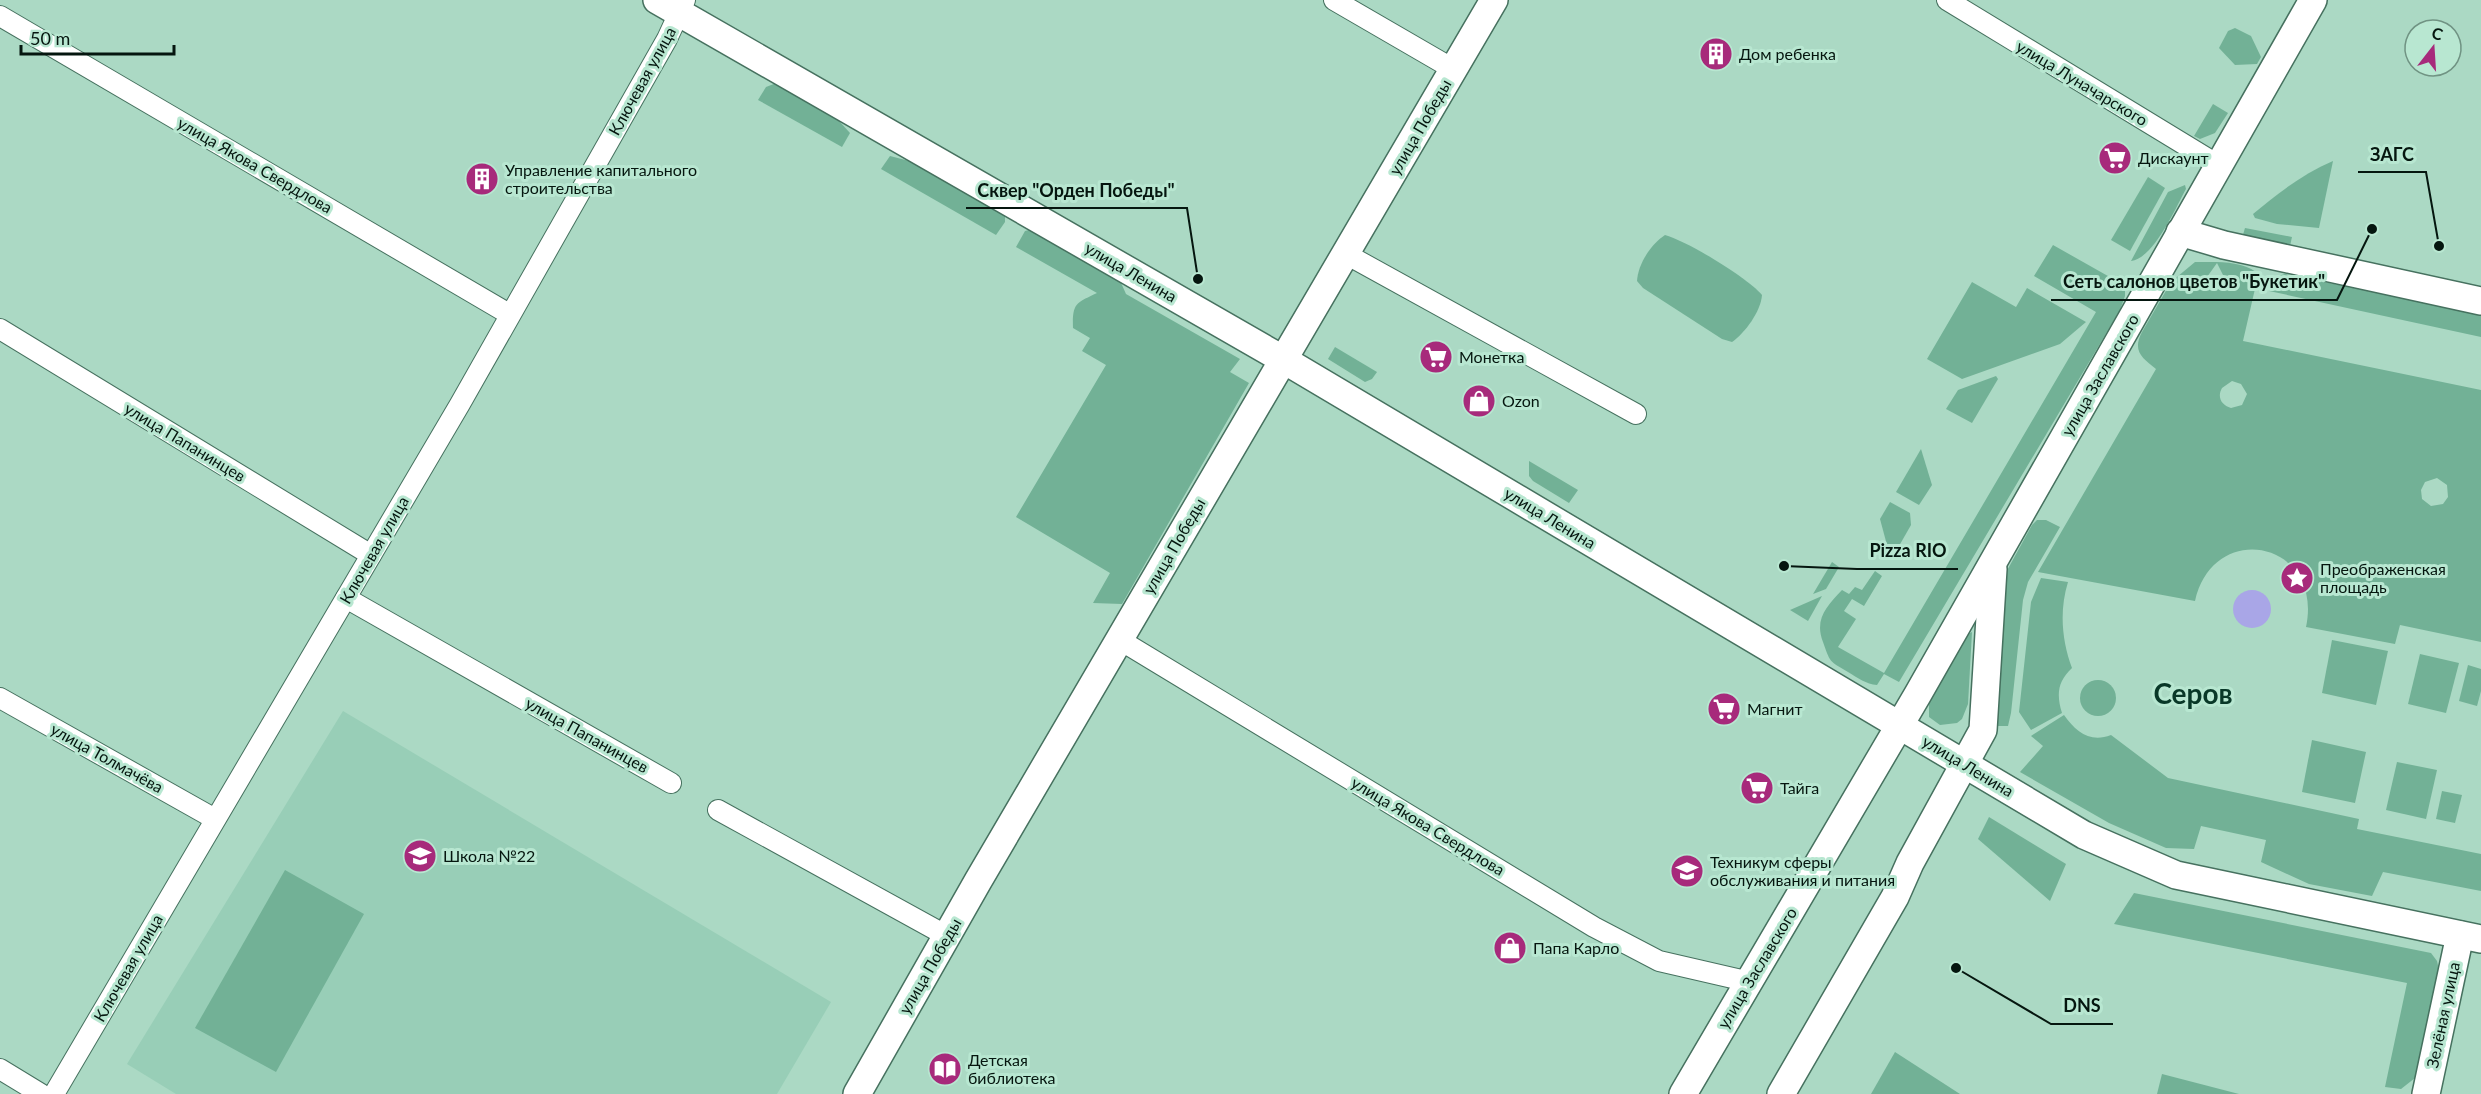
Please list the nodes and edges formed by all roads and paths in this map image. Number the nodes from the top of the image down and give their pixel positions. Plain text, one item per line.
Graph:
1 (1335, 0) edge
2 (1494, 0) edge
3 (1947, 0) edge
4 (2313, 0) edge
5 (674, 4) edge
6 (0, 16) edge
7 (1453, 69) junction
8 (2218, 165) junction
9 (2180, 232) junction
10 (1346, 254) junction
11 (2481, 301) edge
12 (509, 314) junction
13 (0, 329) edge
14 (1284, 360) junction
15 (1636, 414) dead end
16 (371, 555) junction
17 (1994, 562) junction
18 (346, 598) junction
19 (1120, 640) junction
20 (0, 698) edge
21 (1900, 725) junction
22 (1964, 764) junction
23 (672, 783) dead end
24 (718, 810) dead end
25 (215, 819) junction
26 (947, 936) junction
27 (2471, 937) edge
28 (1750, 982) junction
29 (0, 1069) edge
30 (41, 1094) edge
31 (54, 1094) edge
32 (857, 1094) edge
33 (1683, 1094) edge
34 (1781, 1094) edge
35 (2426, 1094) edge

1 - 7 street
2 - 7 main road, улица Победы
3 - 8 street, улица Луначарского
4 - 8 main road, улица Заславского
5 - 12 street, Ключевая улица
5 - 14 main road, улица Ленина
6 - 12 street, улица Якова Свердлова
7 - 10 main road, улица Победы
8 - 9 main road, улица Заславского
9 - 11 main road
9 - 17 main road, улица Заславского
10 - 14 main road, улица Победы
10 - 15 street
12 - 16 street, Ключевая улица
13 - 16 street, улица Папанинцев
14 - 19 main road, улица Победы
14 - 21 main road, улица Ленина
16 - 18 street, Ключевая улица
17 - 21 main road, улица Заславского
17 - 22 main road, улица Заславского
18 - 23 street, улица Папанинцев
18 - 25 street, Ключевая улица
19 - 26 main road, улица Победы
19 - 28 street, улица Якова Свердлова
20 - 25 street, улица Толмачёва
21 - 22 main road, улица Ленина
21 - 28 main road, улица Заславского
22 - 27 main road, улица Ленина
22 - 34 main road, улица Заславского
24 - 26 street
25 - 31 street, Ключевая улица
26 - 32 main road, улица Победы
27 - 35 main road, Зелёная улица
28 - 33 main road, улица Заславского
29 - 30 street

